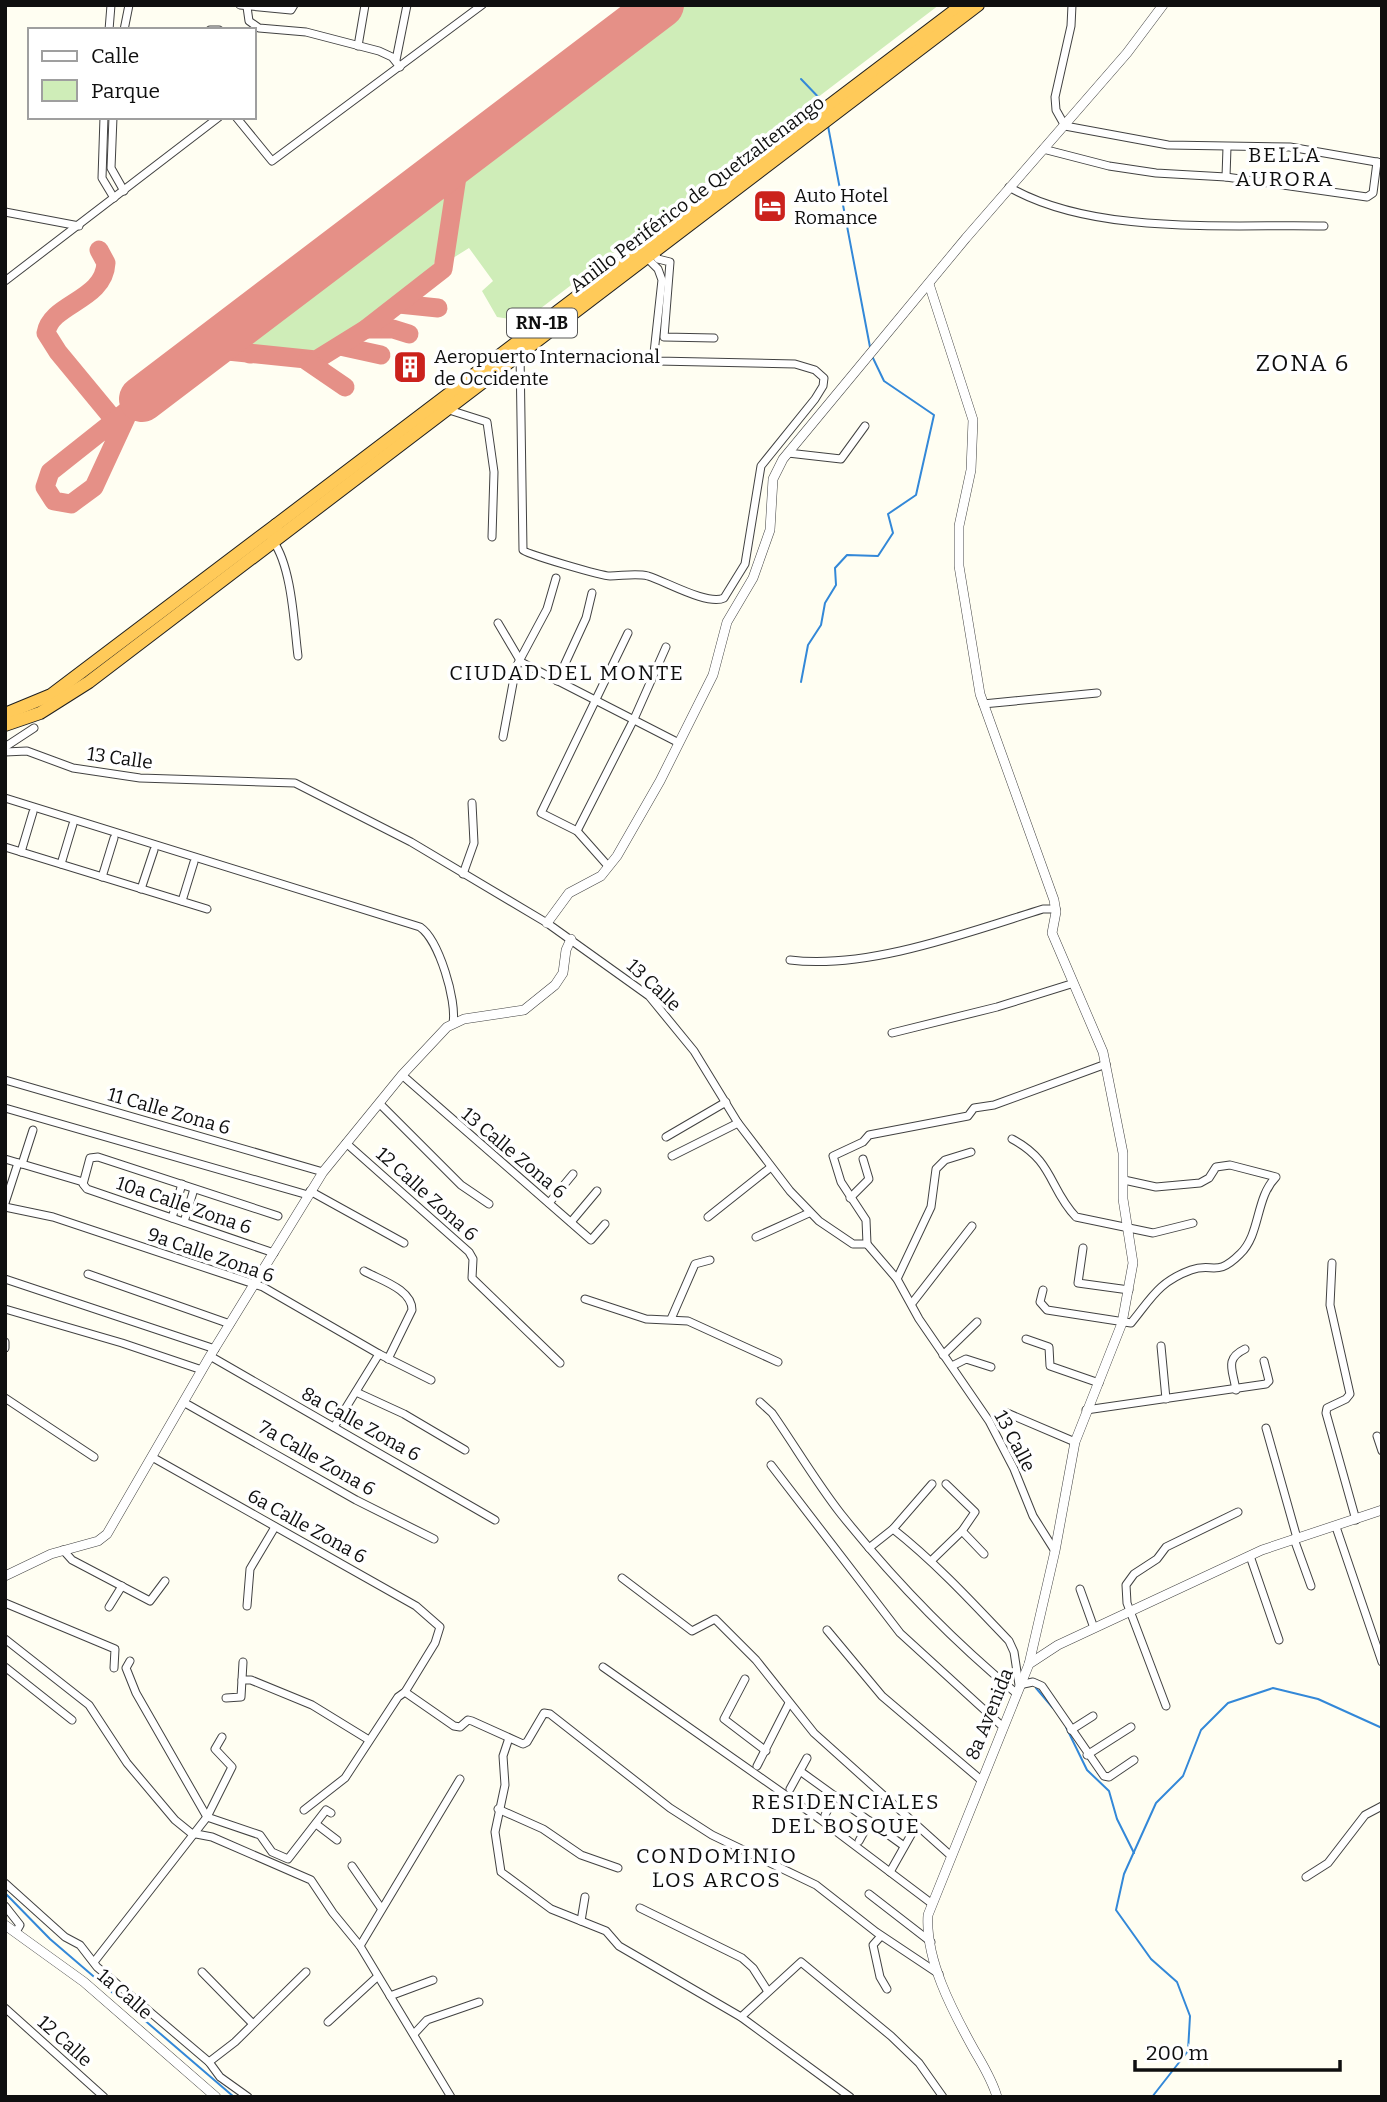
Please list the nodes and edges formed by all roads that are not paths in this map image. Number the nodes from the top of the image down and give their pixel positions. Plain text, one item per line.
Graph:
1 (111, 5) edge
2 (129, 5) edge
3 (294, 5) edge
4 (365, 5) edge
5 (407, 5) edge
6 (482, 5) edge
7 (962, 5) edge
8 (978, 5) edge
9 (1072, 5) edge
10 (1163, 5) edge
11 (245, 6) edge
12 (109, 28) edge
13 (124, 28) edge
14 (358, 46) junction
15 (398, 64) junction
16 (827, 113) junction
17 (216, 119) edge
18 (238, 119) edge
19 (104, 121) edge
20 (113, 121) edge
21 (1065, 126) junction
22 (1227, 147) junction
23 (1043, 149) junction
24 (1380, 163) edge
25 (1226, 177) junction
26 (1009, 187) junction
27 (124, 191) junction
28 (114, 198) junction
29 (5, 212) edge
30 (79, 226) junction
31 (1324, 226) dead end
32 (649, 255) junction
33 (5, 281) edge
34 (929, 284) junction
35 (714, 338) dead end
36 (520, 353) junction
37 (446, 409) junction
38 (865, 426) dead end
39 (788, 453) junction
40 (327, 486) junction
41 (276, 525) junction
42 (492, 537) dead end
43 (273, 541) junction
44 (555, 578) dead end
45 (592, 593) dead end
46 (498, 623) dead end
47 (628, 633) dead end
48 (666, 647) dead end
49 (298, 656) dead end
50 (520, 662) junction
51 (558, 681) junction
52 (1097, 693) dead end
53 (598, 700) junction
54 (983, 704) junction
55 (634, 719) junction
56 (8, 723) edge
57 (34, 727) dead end
58 (503, 737) dead end
59 (679, 743) junction
60 (5, 750) edge
61 (5, 798) edge
62 (472, 803) dead end
63 (33, 812) dead end
64 (73, 824) dead end
65 (577, 831) junction
66 (114, 838) dead end
67 (5, 847) edge
68 (154, 850) dead end
69 (21, 852) junction
70 (194, 862) dead end
71 (61, 864) junction
72 (608, 866) junction
73 (463, 874) junction
74 (102, 877) junction
75 (141, 889) junction
76 (182, 901) junction
77 (207, 909) dead end
78 (1056, 909) junction
79 (547, 923) junction
80 (571, 939) junction
81 (790, 960) dead end
82 (1071, 984) junction
83 (453, 1023) junction
84 (892, 1033) dead end
85 (1106, 1064) junction
86 (402, 1075) junction
87 (5, 1080) edge
88 (726, 1102) junction
89 (379, 1103) junction
90 (5, 1108) edge
91 (738, 1124) junction
92 (33, 1130) dead end
93 (666, 1137) dead end
94 (1012, 1139) dead end
95 (346, 1143) junction
96 (971, 1152) dead end
97 (672, 1156) dead end
98 (5, 1159) edge
99 (863, 1159) dead end
100 (20, 1164) junction
101 (771, 1167) junction
102 (323, 1172) junction
103 (573, 1174) dead end
104 (1124, 1180) junction
105 (83, 1184) junction
106 (182, 1184) junction
107 (194, 1189) junction
108 (597, 1191) dead end
109 (309, 1193) junction
110 (850, 1198) junction
111 (550, 1203) junction
112 (489, 1204) dead end
113 (5, 1205) edge
114 (809, 1213) junction
115 (278, 1216) dead end
116 (708, 1217) dead end
117 (172, 1218) junction
118 (184, 1222) junction
119 (571, 1222) junction
120 (1192, 1223) dead end
121 (605, 1224) dead end
122 (972, 1226) dead end
123 (1128, 1228) junction
124 (757, 1237) dead end
125 (404, 1243) dead end
126 (867, 1244) junction
127 (1083, 1248) dead end
128 (274, 1253) junction
129 (710, 1260) dead end
130 (1332, 1263) dead end
131 (364, 1271) dead end
132 (88, 1274) dead end
133 (5, 1279) edge
134 (897, 1279) junction
135 (255, 1286) junction
136 (1043, 1290) dead end
137 (1129, 1290) junction
138 (584, 1299) dead end
139 (913, 1302) junction
140 (5, 1310) edge
141 (671, 1319) junction
142 (977, 1322) dead end
143 (1122, 1323) junction
144 (230, 1324) junction
145 (1026, 1339) dead end
146 (5, 1342) edge
147 (1161, 1346) dead end
148 (5, 1348) edge
149 (1245, 1349) dead end
150 (212, 1352) junction
151 (379, 1354) junction
152 (943, 1355) junction
153 (387, 1359) junction
154 (1264, 1361) dead end
155 (778, 1362) dead end
156 (561, 1363) dead end
157 (952, 1366) junction
158 (991, 1367) dead end
159 (202, 1370) junction
160 (431, 1380) dead end
161 (1099, 1383) junction
162 (1236, 1390) junction
163 (356, 1392) junction
164 (5, 1398) edge
165 (1166, 1399) junction
166 (760, 1402) dead end
167 (185, 1403) junction
168 (1086, 1410) junction
169 (1007, 1413) dead end
170 (334, 1427) junction
171 (1266, 1428) dead end
172 (1377, 1436) dead end
173 (1075, 1442) junction
174 (465, 1450) dead end
175 (1382, 1451) edge
176 (94, 1457) dead end
177 (152, 1457) junction
178 (771, 1465) dead end
179 (932, 1484) dead end
180 (946, 1485) dead end
181 (1382, 1510) edge
182 (1238, 1512) dead end
183 (495, 1520) dead end
184 (1356, 1520) junction
185 (275, 1527) junction
186 (1336, 1527) junction
187 (893, 1529) junction
188 (962, 1531) junction
189 (434, 1539) dead end
190 (1295, 1539) junction
191 (869, 1548) junction
192 (63, 1550) junction
193 (1055, 1551) junction
194 (984, 1554) dead end
195 (1250, 1556) junction
196 (932, 1560) junction
197 (5, 1576) edge
198 (622, 1578) dead end
199 (165, 1581) dead end
200 (122, 1586) junction
201 (1311, 1586) dead end
202 (1080, 1589) dead end
203 (5, 1603) edge
204 (247, 1605) dead end
205 (109, 1606) dead end
206 (1132, 1611) junction
207 (1094, 1628) junction
208 (827, 1630) dead end
209 (5, 1639) edge
210 (1279, 1640) dead end
211 (130, 1661) dead end
212 (243, 1662) dead end
213 (1382, 1662) edge
214 (1028, 1664) junction
215 (5, 1667) edge
216 (603, 1667) dead end
217 (114, 1668) dead end
218 (745, 1679) dead end
219 (242, 1680) junction
220 (1017, 1689) junction
221 (405, 1692) junction
222 (226, 1698) dead end
223 (789, 1703) junction
224 (1166, 1706) dead end
225 (1093, 1716) dead end
226 (72, 1720) dead end
227 (1002, 1726) junction
228 (1131, 1727) dead end
229 (1071, 1730) junction
230 (222, 1737) dead end
231 (509, 1738) junction
232 (369, 1740) junction
233 (766, 1751) junction
234 (1087, 1755) junction
235 (807, 1758) dead end
236 (1134, 1760) dead end
237 (757, 1766) dead end
238 (800, 1771) junction
239 (460, 1779) dead end
240 (981, 1780) junction
241 (790, 1789) dead end
242 (835, 1796) junction
243 (1382, 1806) edge
244 (498, 1809) junction
245 (304, 1810) dead end
246 (331, 1813) dead end
247 (825, 1815) dead end
248 (207, 1817) junction
249 (870, 1821) junction
250 (316, 1824) junction
251 (915, 1826) junction
252 (191, 1833) junction
253 (337, 1840) dead end
254 (859, 1841) dead end
255 (904, 1846) junction
256 (950, 1855) junction
257 (352, 1866) dead end
258 (618, 1868) dead end
259 (890, 1872) junction
260 (1306, 1877) dead end
261 (5, 1883) edge
262 (869, 1894) dead end
263 (585, 1897) dead end
264 (931, 1903) junction
265 (5, 1906) edge
266 (640, 1908) dead end
267 (381, 1909) junction
268 (580, 1921) junction
269 (5, 1925) edge
270 (16, 1932) junction
271 (881, 1936) junction
272 (931, 1942) junction
273 (360, 1946) junction
274 (94, 1962) junction
275 (202, 1972) dead end
276 (306, 1972) dead end
277 (940, 1974) junction
278 (377, 1978) junction
279 (433, 1980) dead end
280 (887, 1989) dead end
281 (767, 1990) junction
282 (390, 1996) junction
283 (479, 2002) dead end
284 (5, 2008) edge
285 (741, 2017) junction
286 (328, 2022) dead end
287 (252, 2023) junction
288 (414, 2034) junction
289 (209, 2062) junction
290 (104, 2097) edge
291 (216, 2097) edge
292 (248, 2097) edge
293 (451, 2097) edge
294 (850, 2097) edge
295 (943, 2097) edge
296 (997, 2097) edge

1 - 12 street
2 - 13 street
3 - 11 street
4 - 14 street
5 - 15 street
6 - 15 street
7 - 16 highway, Anillo Periférico de Quetzaltenango / RN-1B
8 - 16 highway, Anillo Periférico de Quetzaltenango / RN-1B
9 - 21 street
10 - 21 street
11 - 14 street
14 - 15 street
15 - 18 street
16 - 32 highway, Anillo Periférico de Quetzaltenango / RN-1B
16 - 40 highway, Anillo Periférico de Quetzaltenango / RN-1B
17 - 27 street
19 - 20 street
19 - 28 street
20 - 27 street
21 - 22 street
21 - 23 street
22 - 24 street
22 - 25 street
23 - 25 street
23 - 26 street
24 - 25 street
26 - 31 street
26 - 34 street
27 - 28 street
28 - 30 street
29 - 30 street
30 - 33 street
32 - 35 street
32 - 36 highway, Anillo Periférico de Quetzaltenango / RN-1B
32 - 36 street
34 - 39 street
34 - 54 street
36 - 37 highway, Anillo Periférico de Quetzaltenango / RN-1B
37 - 42 street
37 - 43 highway, Anillo Periférico de Quetzaltenango / RN-1B
38 - 39 street
39 - 59 street
40 - 41 highway, Anillo Periférico de Quetzaltenango / RN-1B
40 - 43 highway
41 - 43 highway
41 - 56 highway, Anillo Periférico de Quetzaltenango / RN-1B
43 - 49 street
43 - 56 highway, Anillo Periférico de Quetzaltenango / RN-1B
44 - 50 street
45 - 51 street
46 - 50 street
47 - 53 street
48 - 55 street
50 - 51 street
50 - 58 street
51 - 53 street
52 - 54 street
53 - 55 street
53 - 65 street
54 - 78 street
55 - 59 street
55 - 65 street
57 - 60 street
59 - 72 street
60 - 73 street, 13 Calle
61 - 83 street
62 - 73 street
63 - 69 street
64 - 71 street
65 - 72 street
66 - 74 street
67 - 69 street
68 - 75 street
69 - 71 street
70 - 76 street
71 - 74 street
72 - 79 street
73 - 79 street, 13 Calle
74 - 75 street
75 - 76 street
76 - 77 street
78 - 81 street
78 - 82 street
79 - 80 street, 13 Calle
80 - 83 street
80 - 88 street, 13 Calle
82 - 84 street
82 - 85 street
83 - 86 street
85 - 104 street
85 - 110 street
86 - 89 street
86 - 111 street, 13 Calle Zona 6
87 - 102 street, 11 Calle Zona 6
88 - 91 street, 13 Calle
88 - 93 street
89 - 95 street
89 - 112 street
90 - 109 street
91 - 97 street
91 - 101 street, 13 Calle
92 - 100 street
94 - 123 street
95 - 102 street
95 - 156 street, 12 Calle Zona 6
96 - 134 street
98 - 100 street, 10a Calle Zona 6
99 - 110 street
100 - 105 street, 10a Calle Zona 6
100 - 113 street
101 - 114 street, 13 Calle
101 - 116 street
102 - 109 street
103 - 111 street
104 - 123 street
104 - 143 street
105 - 106 street
105 - 117 street, 10a Calle Zona 6
106 - 107 street
106 - 117 street
107 - 115 street
107 - 118 street
108 - 119 street
109 - 125 street
109 - 128 street
110 - 126 street
111 - 119 street, 13 Calle Zona 6
113 - 135 street, 9a Calle Zona 6
114 - 124 street
114 - 126 street, 13 Calle
117 - 118 street, 10a Calle Zona 6
118 - 128 street, 10a Calle Zona 6
119 - 121 street, 13 Calle Zona 6
120 - 123 street
122 - 139 street
123 - 137 street
126 - 134 street, 13 Calle
127 - 137 street
128 - 135 street
129 - 141 street
130 - 184 street
131 - 153 street
132 - 144 street
133 - 150 street, 8a Calle Zona 6
134 - 139 street, 13 Calle
135 - 144 street
135 - 151 street, 9a Calle Zona 6
136 - 143 street
137 - 143 street
138 - 141 street
139 - 152 street, 13 Calle
140 - 159 street
141 - 155 street
142 - 152 street
143 - 161 street
144 - 150 street
145 - 161 street
146 - 148 street
147 - 165 street
149 - 162 street
150 - 159 street
150 - 170 street, 8a Calle Zona 6
151 - 153 street, 9a Calle Zona 6
151 - 163 street
152 - 157 street, 13 Calle
153 - 160 street, 9a Calle Zona 6
154 - 162 street
157 - 158 street
157 - 193 street, 13 Calle
159 - 167 street
161 - 168 street
162 - 165 street
163 - 170 street
163 - 174 street
164 - 176 street
165 - 168 street
166 - 191 street
167 - 177 street
167 - 189 street, 7a Calle Zona 6
168 - 173 street
169 - 173 street
170 - 183 street, 8a Calle Zona 6
171 - 190 street
172 - 175 street
173 - 193 street
177 - 185 street, 6a Calle Zona 6
177 - 192 street
178 - 227 street
179 - 187 street
180 - 188 street
181 - 184 street, 8a Avenida
182 - 206 street
184 - 186 street, 8a Avenida
185 - 204 street
185 - 221 street, 6a Calle Zona 6
186 - 190 street, 8a Avenida
186 - 213 street
187 - 191 street
187 - 196 street
188 - 194 street
188 - 196 street
190 - 195 street, 8a Avenida
190 - 201 street
191 - 220 street
192 - 197 street
192 - 200 street
193 - 214 street
195 - 206 street, 8a Avenida
195 - 210 street
196 - 220 street
198 - 223 street
199 - 200 street
200 - 205 street
202 - 207 street
203 - 217 street
206 - 207 street, 8a Avenida
206 - 224 street
207 - 214 street, 8a Avenida
208 - 240 street
209 - 252 street
211 - 248 street
212 - 219 street
214 - 220 street, 8a Avenida
215 - 226 street
216 - 259 street
218 - 233 street
219 - 222 street
219 - 232 street
220 - 227 street, 8a Avenida
220 - 229 street
221 - 231 street
221 - 232 street
223 - 233 street
223 - 251 street
225 - 229 street
227 - 240 street, 8a Avenida
228 - 234 street
229 - 234 street
230 - 248 street
231 - 244 street
231 - 271 street
232 - 245 street
233 - 237 street
234 - 236 street
235 - 238 street
238 - 241 street
238 - 242 street
239 - 267 street
240 - 256 street, 8a Avenida
242 - 247 street
242 - 249 street
243 - 260 street
244 - 258 street
244 - 268 street
246 - 250 street
248 - 250 street
248 - 252 street
249 - 254 street
249 - 255 street
250 - 253 street
251 - 255 street
251 - 256 street
252 - 273 street
252 - 274 street
255 - 259 street
256 - 264 street, 8a Avenida
257 - 267 street
259 - 264 street
261 - 274 street
262 - 272 street
263 - 268 street
264 - 272 street, 8a Avenida
265 - 270 street
266 - 281 street
267 - 273 street
268 - 285 street
269 - 270 street, 1a Calle
270 - 291 street, 1a Calle
271 - 277 street
271 - 280 street
272 - 277 street, 8a Avenida
273 - 278 street
274 - 289 street
275 - 287 street
276 - 287 street
277 - 296 street, 8a Avenida
278 - 282 street
278 - 286 street
279 - 282 street
281 - 285 street
281 - 295 street
282 - 288 street
283 - 288 street
284 - 290 street, 12 Calle
285 - 294 street
287 - 289 street
288 - 293 street
289 - 292 street

